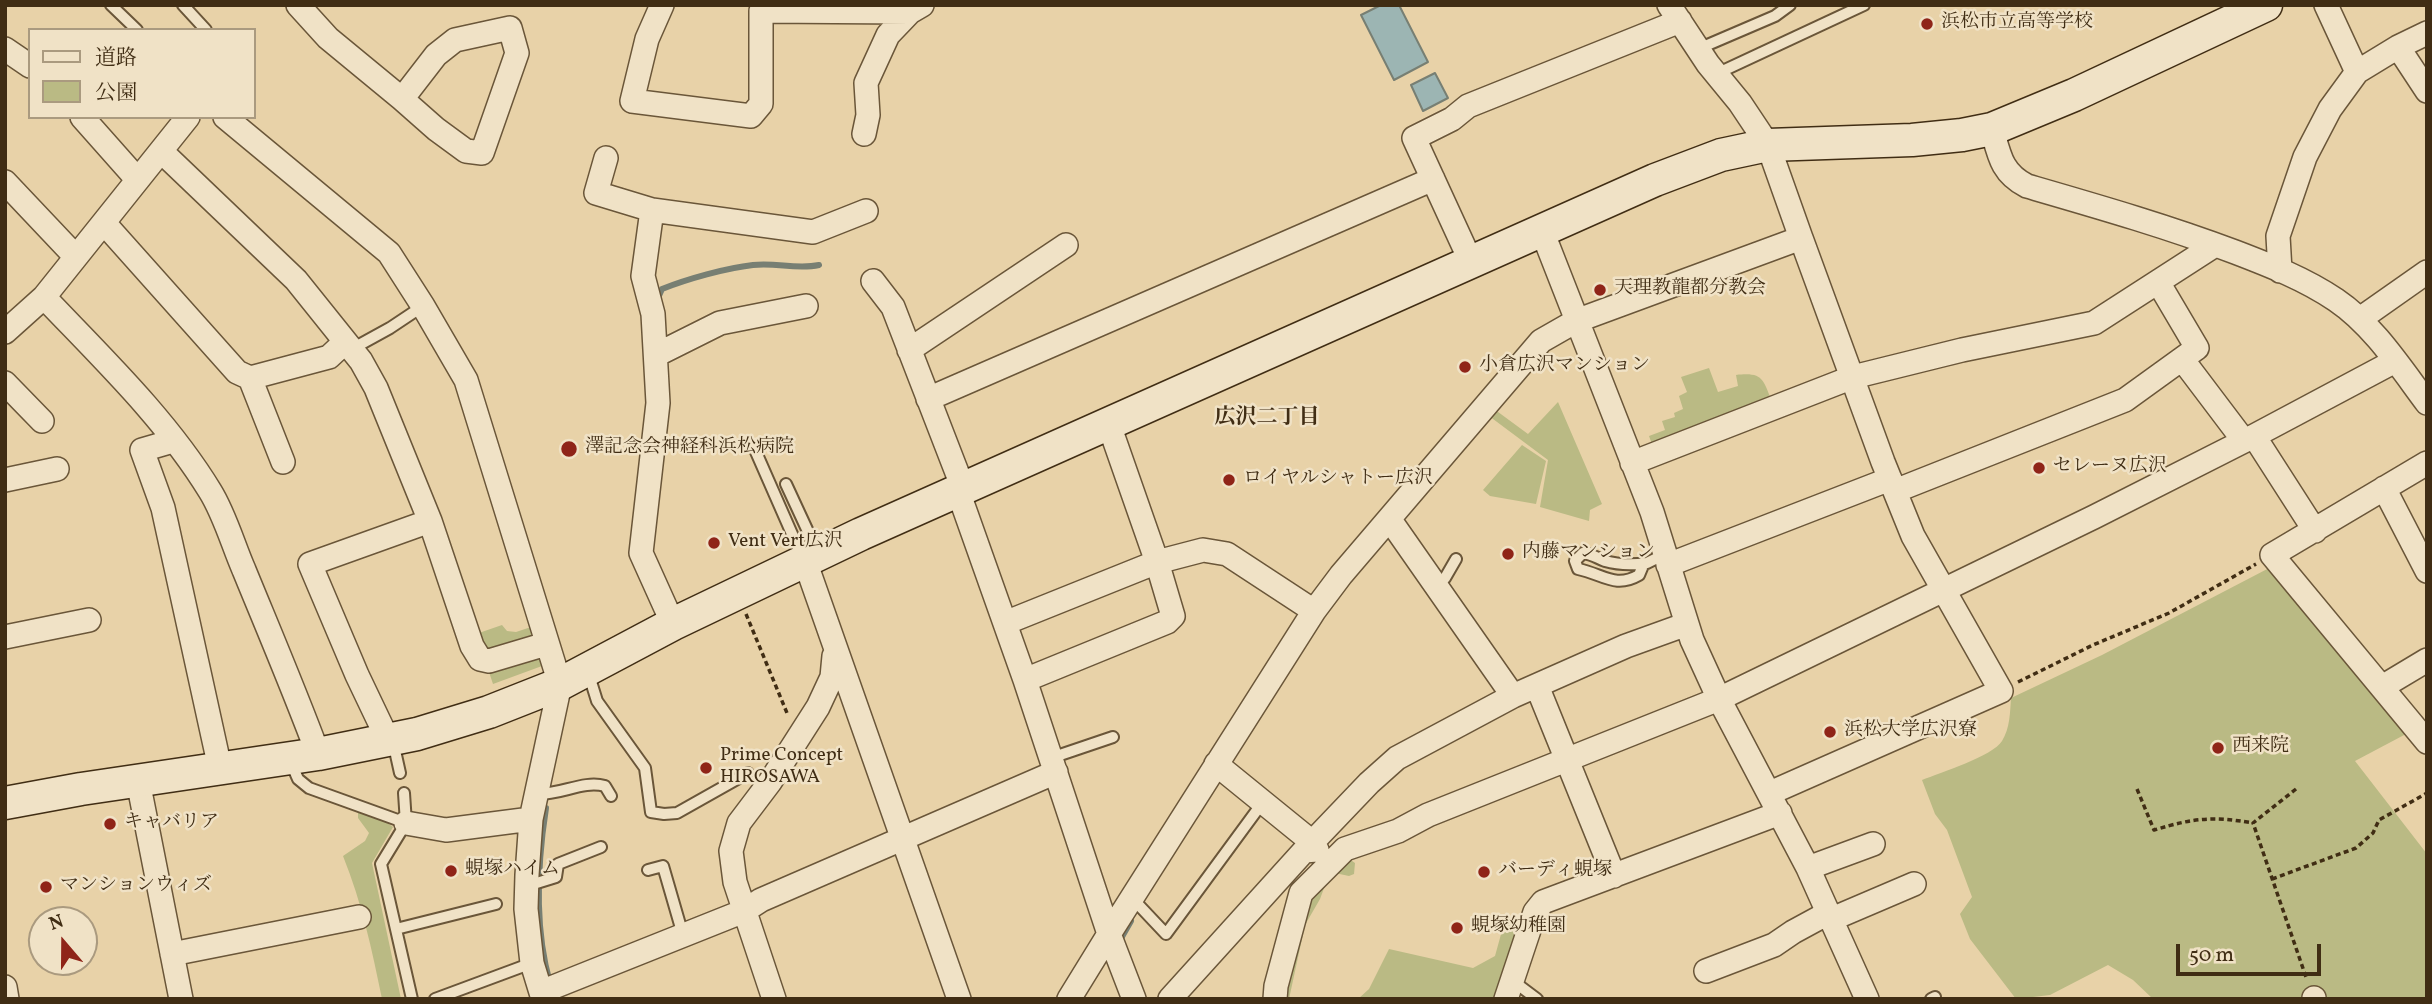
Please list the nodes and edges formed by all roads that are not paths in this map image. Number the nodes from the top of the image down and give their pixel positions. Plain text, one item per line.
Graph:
1 (111, 5) edge
2 (183, 5) edge
3 (298, 5) edge
4 (662, 5) edge
5 (1790, 5) edge
6 (1864, 5) edge
7 (2266, 5) edge
8 (2326, 5) edge
9 (761, 8) edge
10 (916, 9) edge
11 (1675, 13) edge
12 (135, 28) edge
13 (204, 28) edge
14 (2427, 33) edge
15 (2398, 47) junction
16 (5, 49) edge
17 (1698, 49) junction
18 (28, 65) edge
19 (2357, 72) junction
20 (1716, 74) junction
21 (2427, 91) edge
22 (402, 99) junction
23 (84, 119) edge
24 (186, 119) edge
25 (227, 119) edge
26 (1992, 128) junction
27 (864, 134) dead end
28 (1768, 145) junction
29 (162, 152) junction
30 (606, 158) dead end
31 (137, 179) junction
32 (1433, 179) junction
33 (5, 182) edge
34 (652, 210) junction
35 (866, 211) dead end
36 (104, 223) junction
37 (1542, 231) junction
38 (1801, 238) junction
39 (1066, 245) dead end
40 (2215, 245) junction
41 (75, 256) junction
42 (1471, 262) junction
43 (2280, 271) junction
44 (2427, 272) edge
45 (873, 281) dead end
46 (2158, 282) junction
47 (44, 297) junction
48 (423, 306) junction
49 (806, 306) dead end
50 (2360, 319) junction
51 (1576, 321) junction
52 (5, 332) edge
53 (347, 346) junction
54 (909, 350) junction
55 (663, 351) junction
56 (2182, 359) junction
57 (2395, 361) junction
58 (1853, 377) junction
59 (250, 378) junction
60 (5, 383) edge
61 (928, 399) junction
62 (2427, 403) edge
63 (42, 421) dead end
64 (1108, 422) junction
65 (2249, 439) junction
66 (173, 441) junction
67 (756, 452) dead end
68 (283, 462) dead end
69 (1632, 463) junction
70 (2427, 463) edge
71 (57, 469) dead end
72 (5, 480) edge
73 (786, 484) dead end
74 (1892, 485) junction
75 (2384, 488) junction
76 (960, 490) junction
77 (1390, 520) junction
78 (430, 521) junction
79 (2315, 531) junction
80 (812, 558) junction
81 (1456, 559) dead end
82 (1659, 561) junction
83 (1157, 562) junction
84 (2427, 571) edge
85 (1436, 588) junction
86 (1942, 591) junction
87 (1314, 611) junction
88 (89, 620) dead end
89 (1005, 623) junction
90 (673, 624) junction
91 (1687, 624) junction
92 (5, 638) edge
93 (546, 644) junction
94 (835, 652) junction
95 (2427, 660) edge
96 (588, 669) junction
97 (1025, 680) junction
98 (560, 684) junction
99 (1537, 686) junction
100 (2382, 687) junction
101 (1513, 696) junction
102 (1719, 699) junction
103 (1113, 737) dead end
104 (2427, 742) edge
105 (392, 748) junction
106 (303, 755) junction
107 (1567, 761) junction
108 (1216, 764) junction
109 (1053, 765) junction
110 (220, 768) junction
111 (400, 773) dead end
112 (748, 773) dead end
113 (138, 781) junction
114 (404, 793) dead end
115 (536, 794) junction
116 (611, 796) dead end
117 (1263, 802) junction
118 (5, 803) edge
119 (1775, 803) junction
120 (531, 819) junction
121 (406, 822) junction
122 (901, 838) junction
123 (1873, 844) dead end
124 (601, 847) dead end
125 (1308, 847) junction
126 (1345, 849) junction
127 (1808, 868) junction
128 (648, 870) dead end
129 (1614, 876) junction
130 (536, 883) junction
131 (1914, 884) dead end
132 (1136, 903) junction
133 (496, 904) dead end
134 (744, 911) junction
135 (1830, 916) junction
136 (359, 917) dead end
137 (396, 929) junction
138 (683, 935) junction
139 (1112, 943) junction
140 (172, 954) junction
141 (532, 963) junction
142 (1706, 971) dead end
143 (5, 987) edge
144 (1510, 990) edge
145 (547, 991) edge
146 (8, 999) edge
147 (181, 999) edge
148 (412, 999) edge
149 (435, 999) edge
150 (774, 999) edge
151 (959, 999) edge
152 (1069, 999) edge
153 (1134, 999) edge
154 (1170, 999) edge
155 (1275, 999) edge
156 (1537, 999) edge
157 (1867, 999) edge

1 - 12 lane
2 - 13 lane
3 - 22 street
4 - 9 street
5 - 17 lane
6 - 20 lane
7 - 26 street
8 - 19 street
9 - 10 street
10 - 27 street
11 - 17 street
11 - 32 street
14 - 15 street
15 - 19 street
15 - 21 street
16 - 18 street
17 - 20 street
19 - 43 street
20 - 28 street
22 - 22 street
23 - 31 street
24 - 29 street
25 - 48 street
26 - 28 street
26 - 40 street
28 - 37 street
28 - 38 street
29 - 31 street
29 - 53 street
30 - 34 street
31 - 36 street
32 - 42 street
32 - 61 street
33 - 41 street
34 - 35 street
34 - 55 street
36 - 41 street
36 - 59 street
37 - 42 street
37 - 51 street
38 - 51 street
38 - 58 street
39 - 54 street
40 - 43 street
40 - 46 street
41 - 47 street
42 - 64 street
43 - 50 street
44 - 50 street
45 - 54 street
46 - 56 street
46 - 58 street
47 - 52 street
47 - 66 street
48 - 53 lane
48 - 93 street
49 - 55 street
50 - 57 street
51 - 69 street
51 - 77 street
53 - 59 street
53 - 78 street
54 - 61 street
55 - 90 street
56 - 65 street
56 - 74 street
57 - 62 street
57 - 65 street
58 - 69 street
58 - 74 street
59 - 68 street
60 - 63 street
61 - 76 street
64 - 76 street
64 - 83 street
65 - 79 street
65 - 86 street
66 - 106 street
66 - 110 street
67 - 80 lane
69 - 82 street
70 - 75 street
71 - 72 street
73 - 80 lane
74 - 82 street
74 - 86 street
75 - 79 street
75 - 84 street
76 - 80 street
76 - 89 street
77 - 85 street
77 - 87 street
78 - 93 street
78 - 105 street
79 - 100 street
80 - 90 street
80 - 94 street
81 - 85 lane
82 - 82 lane
82 - 91 street
83 - 87 street
83 - 89 street
83 - 97 street
85 - 101 street
86 - 102 street
86 - 119 street
87 - 108 street
88 - 92 street
89 - 97 street
90 - 96 street
91 - 99 street
91 - 102 street
93 - 98 street
94 - 122 street
94 - 134 street
95 - 100 street
96 - 98 street
96 - 112 lane
97 - 109 street
98 - 105 street
98 - 115 street
99 - 101 street
99 - 107 street
100 - 104 street
101 - 125 street
102 - 107 street
102 - 119 street
103 - 109 lane
105 - 106 street
105 - 111 lane
106 - 110 street
106 - 121 lane
107 - 126 street
107 - 129 street
108 - 117 street
108 - 132 street
109 - 122 street
109 - 139 street
110 - 113 street
113 - 118 street
113 - 140 street
114 - 121 lane
115 - 116 lane
115 - 120 street
117 - 125 street
117 - 132 lane
119 - 127 street
119 - 129 street
120 - 121 street
120 - 130 street
121 - 137 lane
122 - 134 street
122 - 151 street
123 - 127 street
124 - 130 lane
125 - 126 street
125 - 154 street
126 - 155 street
127 - 135 street
128 - 138 lane
129 - 144 street
130 - 141 street
131 - 135 street
132 - 139 street
133 - 137 lane
134 - 138 street
134 - 150 street
135 - 142 street
135 - 157 street
136 - 140 street
137 - 148 lane
138 - 145 street
139 - 152 street
139 - 153 street
140 - 147 street
141 - 145 street
141 - 149 lane
143 - 146 street
144 - 156 lane

